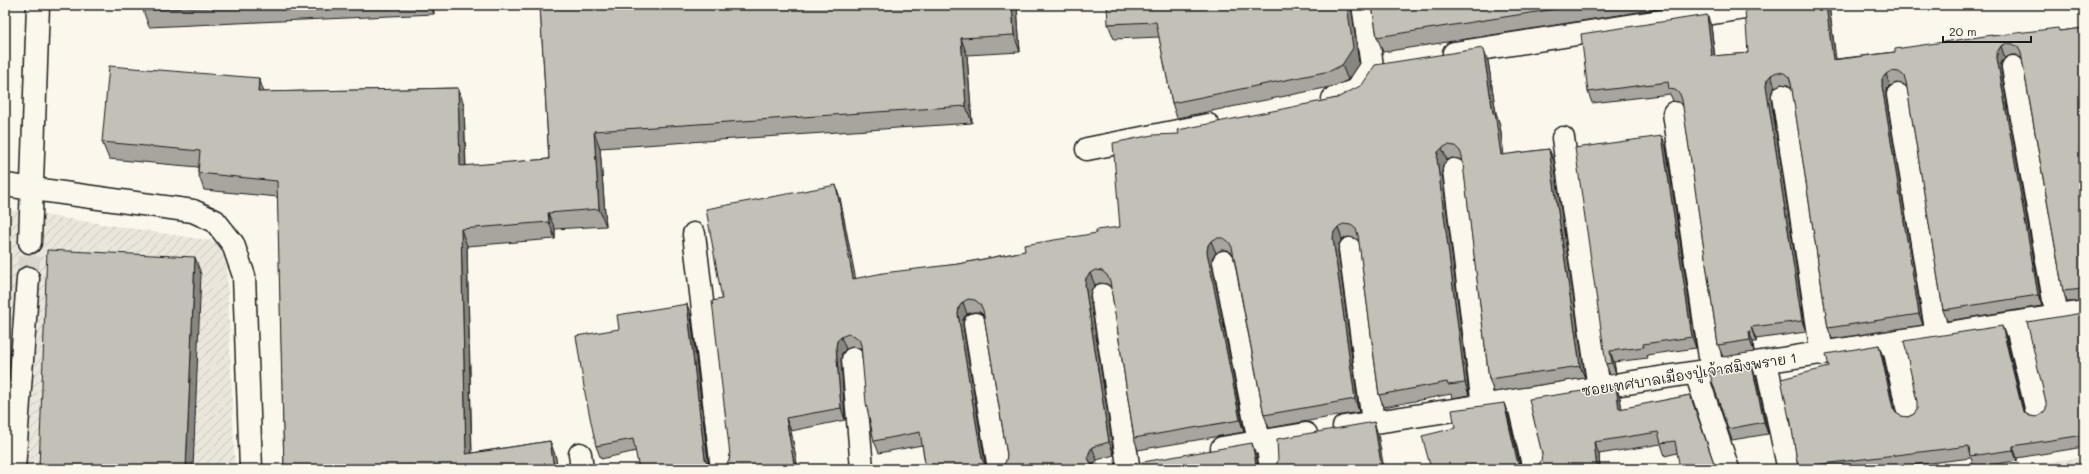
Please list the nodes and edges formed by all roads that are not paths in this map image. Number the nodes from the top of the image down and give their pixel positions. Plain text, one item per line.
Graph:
1 (38, 5) edge
2 (1363, 5) edge
3 (1765, 5) edge
4 (1647, 14) edge
5 (1433, 56) edge
6 (1395, 62) edge
7 (1372, 66) junction
8 (2013, 67) dead end
9 (1898, 95) dead end
10 (1783, 96) dead end
11 (1316, 103) edge
12 (1674, 113) dead end
13 (1231, 121) edge
14 (1563, 138) dead end
15 (1087, 149) dead end
16 (1454, 170) dead end
17 (5, 185) edge
18 (33, 189) junction
19 (694, 234) dead end
20 (30, 242) tunnel mouth
21 (1350, 249) dead end
22 (1224, 262) dead end
23 (28, 278) tunnel mouth
24 (1102, 295) dead end
25 (2084, 312) edge
26 (2057, 317) junction
27 (2016, 323) junction
28 (975, 324) dead end
29 (1938, 335) junction
30 (1893, 343) junction
31 (1822, 354) junction
32 (853, 359) dead end
33 (1766, 362) junction
34 (1704, 372) junction
35 (1600, 389) junction
36 (1518, 401) junction
37 (1483, 406) junction
38 (1909, 416) edge
39 (2038, 416) edge
40 (1373, 422) junction
41 (1263, 441) junction
42 (1206, 451) edge
43 (1787, 461) dead end
44 (1139, 465) edge
45 (14, 469) edge
46 (251, 469) edge
47 (722, 469) edge
48 (862, 469) edge
49 (999, 469) edge
50 (1105, 469) edge
51 (1271, 469) edge
52 (1534, 469) edge
53 (1728, 469) edge

1 - 18 street
2 - 7 street
3 - 4 street
4 - 5 street
6 - 7 street
7 - 11 street
8 - 26 street
9 - 29 street
10 - 31 street
12 - 34 street
13 - 15 street
14 - 35 street
16 - 37 street
17 - 18 street
18 - 20 street
18 - 46 street
19 - 47 street
21 - 40 street
22 - 41 street
23 - 45 street
24 - 44 street
25 - 26 street, ซอยเทศบาลเมืองปู่เจ้าสมิงพราย 1
26 - 27 street, ซอยเทศบาลเมืองปู่เจ้าสมิงพราย 1
27 - 29 street, ซอยเทศบาลเมืองปู่เจ้าสมิงพราย 1
27 - 39 street
28 - 49 street
29 - 30 street, ซอยเทศบาลเมืองปู่เจ้าสมิงพราย 1
30 - 31 street, ซอยเทศบาลเมืองปู่เจ้าสมิงพราย 1
30 - 38 street
31 - 33 street, ซอยเทศบาลเมืองปู่เจ้าสมิงพราย 1
32 - 48 street
33 - 34 street, ซอยเทศบาลเมืองปู่เจ้าสมิงพราย 1
33 - 43 street
34 - 35 street, ซอยเทศบาลเมืองปู่เจ้าสมิงพราย 1
34 - 53 street
35 - 36 street, ซอยเทศบาลเมืองปู่เจ้าสมิงพราย 1
36 - 37 street, ซอยเทศบาลเมืองปู่เจ้าสมิงพราย 1
36 - 52 street
37 - 40 street, ซอยเทศบาลเมืองปู่เจ้าสมิงพราย 1
40 - 41 street, ซอยเทศบาลเมืองปู่เจ้าสมิงพราย 1
41 - 42 street, ซอยเทศบาลเมืองปู่เจ้าสมิงพราย 1
41 - 51 street
44 - 50 street

